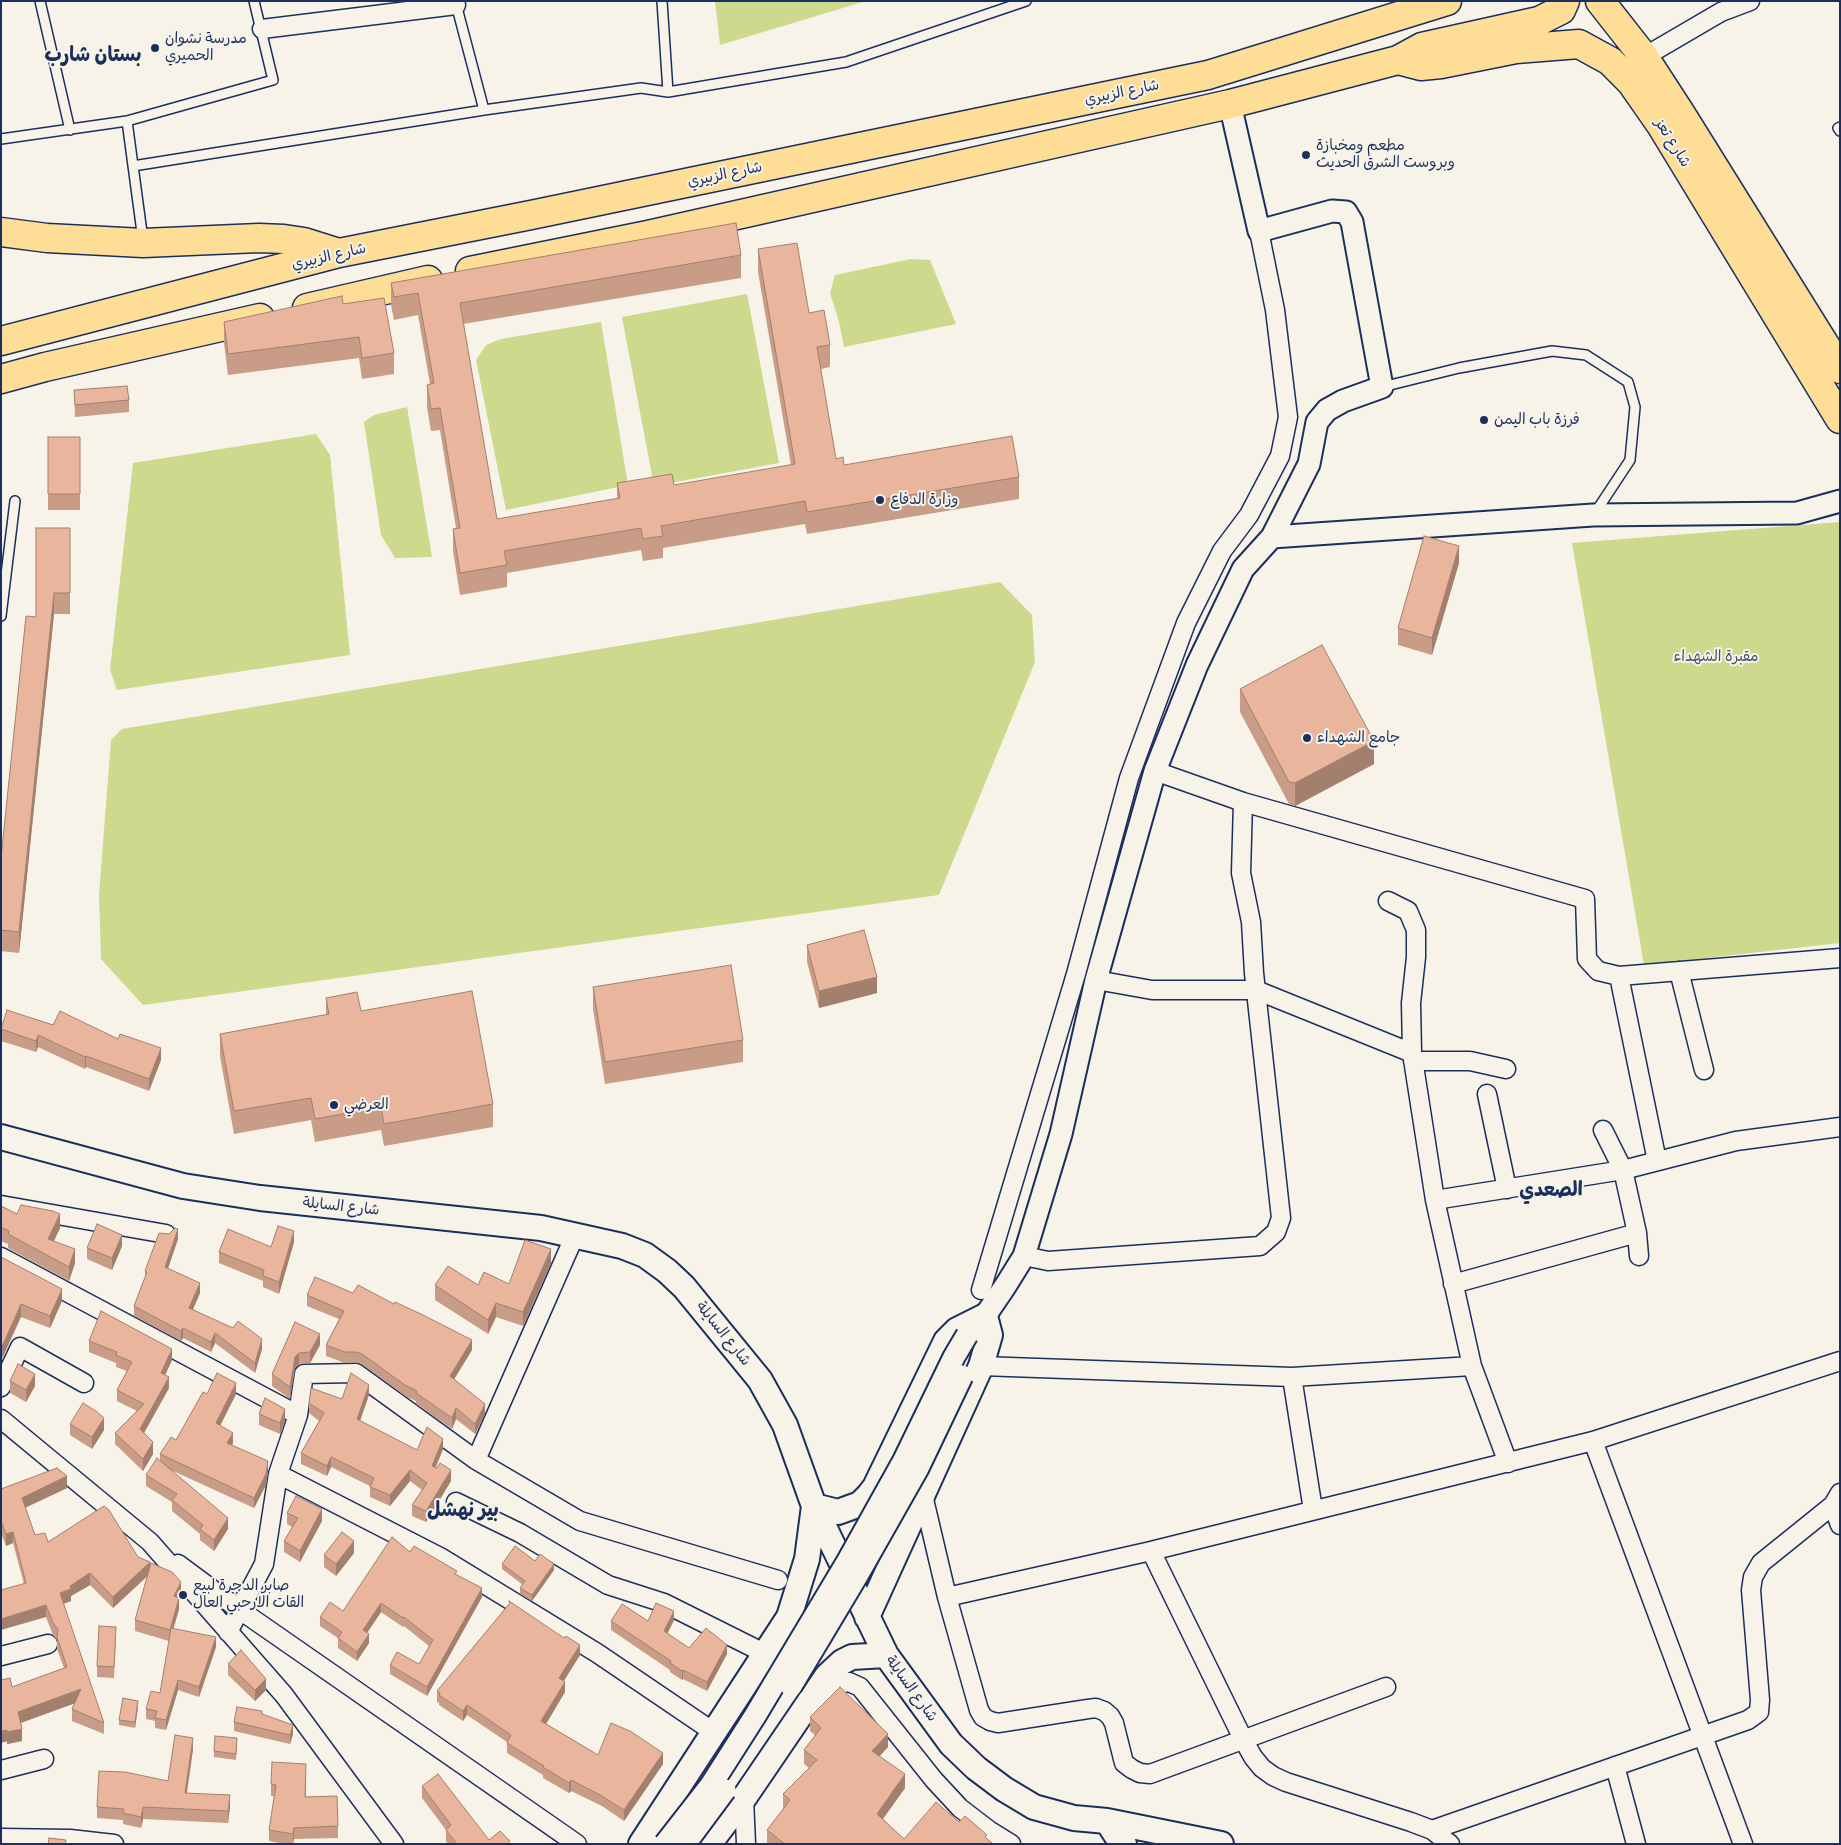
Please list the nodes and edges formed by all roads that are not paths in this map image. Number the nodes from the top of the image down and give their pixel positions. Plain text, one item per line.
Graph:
1 (40, 1) edge
2 (254, 1) edge
3 (662, 1) edge
4 (1026, 1) edge
5 (1447, 1) edge
6 (1565, 1) edge
7 (1600, 1) edge
8 (1750, 1) edge
9 (455, 3) edge
10 (1719, 7) edge
11 (262, 29) junction
12 (1644, 57) junction
13 (1398, 60) junction
14 (668, 92) junction
15 (1230, 104) junction
16 (484, 110) junction
17 (127, 121) junction
18 (1840, 127) edge
19 (70, 130) junction
20 (1840, 131) edge
21 (1, 140) edge
22 (133, 166) junction
23 (531, 215) junction
24 (1259, 231) junction
25 (1, 232) edge
26 (143, 243) junction
27 (339, 253) junction
28 (519, 260) junction
29 (1, 342) edge
30 (1840, 369) edge
31 (1, 379) edge
32 (1382, 387) junction
33 (1840, 419) edge
34 (15, 501) dead end
35 (1840, 501) edge
36 (1594, 515) junction
37 (1272, 537) junction
38 (1, 616) edge
39 (1156, 771) junction
40 (1243, 802) junction
41 (1388, 901) dead end
42 (1840, 958) edge
43 (1679, 971) junction
44 (1619, 976) junction
45 (1096, 980) junction
46 (1256, 990) junction
47 (1412, 1057) junction
48 (1506, 1069) dead end
49 (1704, 1070) dead end
50 (1487, 1094) dead end
51 (1840, 1127) edge
52 (1603, 1130) dead end
53 (1, 1137) edge
54 (1657, 1161) junction
55 (1623, 1170) junction
56 (1507, 1189) junction
57 (1435, 1200) junction
58 (1, 1205) edge
59 (1637, 1233) junction
60 (166, 1234) edge
61 (575, 1235) junction
62 (1024, 1256) junction
63 (1639, 1256) dead end
64 (1, 1257) edge
65 (1453, 1284) junction
66 (981, 1290) dead end
67 (985, 1316) junction
68 (972, 1337) junction
69 (1840, 1361) edge
70 (981, 1366) junction
71 (1472, 1366) junction
72 (1292, 1376) junction
73 (84, 1383) dead end
74 (1, 1386) edge
75 (298, 1415) junction
76 (1, 1419) edge
77 (1593, 1441) junction
78 (476, 1460) junction
79 (1508, 1463) junction
80 (278, 1474) junction
81 (923, 1495) junction
82 (1837, 1499) edge
83 (456, 1502) dead end
84 (814, 1506) junction
85 (1313, 1510) junction
86 (1840, 1525) edge
87 (150, 1542) junction
88 (1151, 1550) junction
89 (778, 1580) dead end
90 (948, 1597) junction
91 (240, 1610) junction
92 (868, 1617) junction
93 (228, 1632) junction
94 (48, 1644) dead end
95 (766, 1654) junction
96 (886, 1655) junction
97 (1, 1656) edge
98 (1386, 1687) dead end
99 (810, 1701) junction
100 (715, 1733) junction
101 (1704, 1736) junction
102 (1243, 1739) junction
103 (44, 1759) dead end
104 (1615, 1766) junction
105 (1, 1770) edge
106 (744, 1798) junction
107 (1108, 1821) junction
108 (1432, 1830) junction
109 (1, 1838) edge
110 (114, 1844) edge
111 (394, 1844) edge
112 (577, 1844) edge
113 (641, 1844) edge
114 (665, 1844) edge
115 (685, 1844) edge
116 (709, 1844) edge
117 (746, 1844) edge
118 (1011, 1844) edge
119 (1124, 1844) edge
120 (1221, 1844) edge
121 (1450, 1844) edge
122 (1636, 1844) edge
123 (1743, 1844) edge

1 - 19 lane
2 - 11 lane
3 - 14 lane
4 - 14 lane
5 - 23 main road, شارع الزبيري
6 - 13 main road
7 - 12 main road, شارع تعز
8 - 10 street
9 - 11 street
9 - 16 lane
10 - 12 street
11 - 17 lane
12 - 30 main road, شارع تعز
13 - 15 main road
13 - 33 main road, شارع تعز
14 - 16 lane
15 - 24 street
15 - 28 main road
16 - 22 lane
17 - 19 lane
17 - 22 lane
18 - 20 lane
19 - 21 lane
22 - 26 lane
23 - 27 main road, شارع الزبيري
23 - 28 main road
24 - 32 street
24 - 66 street
25 - 26 main road
26 - 27 main road
27 - 29 main road, شارع الزبيري
28 - 31 main road
32 - 36 lane
32 - 37 street
34 - 38 lane
35 - 36 street
36 - 37 street
37 - 39 street
39 - 40 street
39 - 45 street
40 - 44 street
40 - 46 street
41 - 47 street
42 - 43 street
43 - 44 street
43 - 49 street
44 - 54 street
45 - 46 street
45 - 62 street
46 - 47 street
46 - 62 street
47 - 48 street
47 - 57 street
50 - 56 street
51 - 54 street
52 - 55 street
53 - 61 main road, شارع السايلة
54 - 55 street
55 - 56 street
55 - 59 street
56 - 57 street
57 - 65 street
58 - 60 street
59 - 63 street
59 - 65 street
61 - 78 street
61 - 84 main road, شارع السايلة
62 - 67 street
64 - 75 street
65 - 71 street
67 - 68 street
67 - 70 main road
67 - 84 main road
68 - 114 street, bridge
68 - 115 street, bridge
69 - 77 street
70 - 72 street
70 - 81 main road
71 - 72 street
71 - 79 street
72 - 85 street
73 - 74 street
75 - 78 street
75 - 80 street
76 - 87 street
77 - 79 street
77 - 101 street
78 - 89 street
79 - 85 street
80 - 91 street
80 - 100 street
81 - 90 street
81 - 92 main road
82 - 86 street
82 - 101 street
83 - 95 street
84 - 92 main road, شارع السايلة
84 - 95 main road
85 - 88 street
87 - 91 street
87 - 93 street
88 - 90 street
88 - 102 street
90 - 102 street
91 - 93 street
91 - 112 street
92 - 96 main road, شارع السايلة
93 - 111 street
94 - 97 street
95 - 100 main road
96 - 99 main road
96 - 107 main road, شارع السايلة
98 - 102 street
99 - 106 main road
99 - 118 street
100 - 113 main road
101 - 104 street
101 - 123 street
102 - 108 street
103 - 105 street
104 - 108 street
104 - 122 street
106 - 116 main road
106 - 117 street
107 - 119 main road
107 - 120 main road, شارع السايلة
108 - 121 street
109 - 110 street

